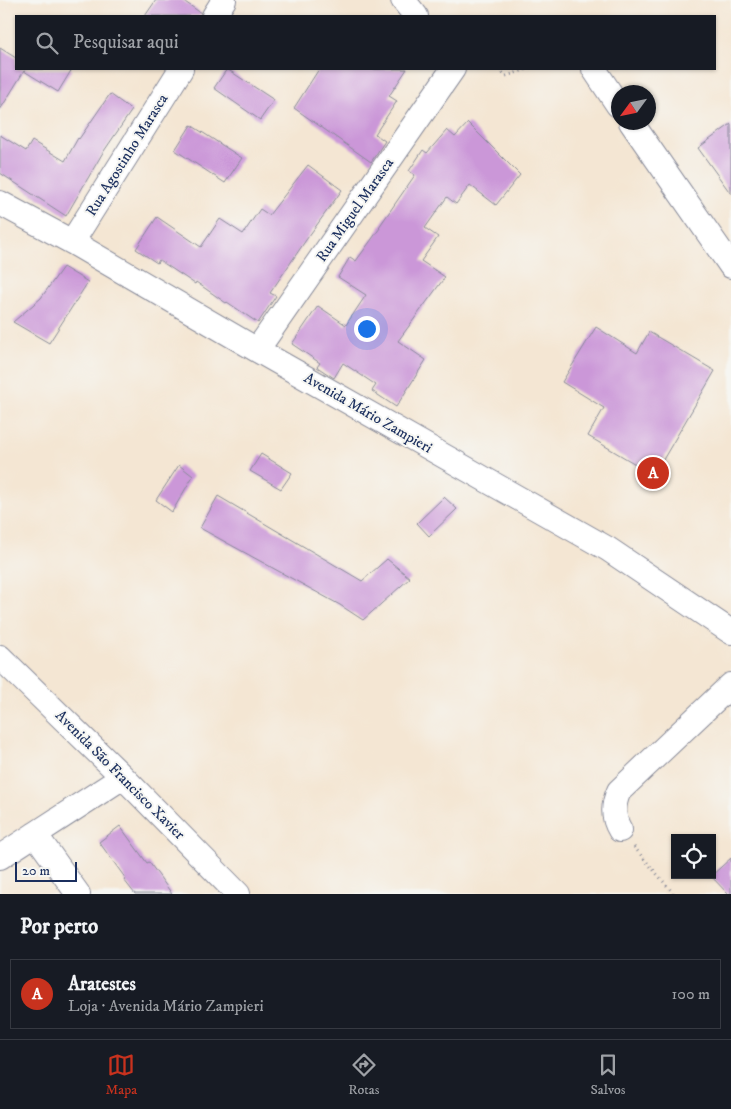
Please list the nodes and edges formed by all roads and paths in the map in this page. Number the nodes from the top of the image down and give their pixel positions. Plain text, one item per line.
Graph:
1 (224, 0) edge
2 (403, 0) edge
3 (215, 15) edge
4 (415, 15) edge
5 (180, 70) edge
6 (452, 70) edge
7 (501, 70) edge
8 (525, 70) edge
9 (595, 70) edge
10 (611, 95) edge
11 (637, 130) edge
12 (0, 203) edge
13 (72, 242) junction
14 (731, 266) edge
15 (257, 350) junction
16 (731, 632) edge
17 (0, 657) edge
18 (731, 685) edge
19 (123, 777) junction
20 (620, 830) joint
21 (35, 834) junction
22 (0, 857) edge
23 (78, 894) edge
24 (238, 894) edge
25 (674, 894) edge

1 - 3 street
2 - 4 street
5 - 13 street, Rua Agostinho Marasca
6 - 15 street, Rua Miguel Marasca
7 - 8 path
9 - 10 street
11 - 14 street
12 - 13 street, Avenida Mário Zampieri
13 - 15 street, Avenida Mário Zampieri
15 - 16 street, Avenida Mário Zampieri
17 - 19 street, Avenida São Francisco Xavier
18 - 20 street
19 - 21 street
19 - 24 street, Avenida São Francisco Xavier
20 - 25 path
21 - 22 street
21 - 23 street

